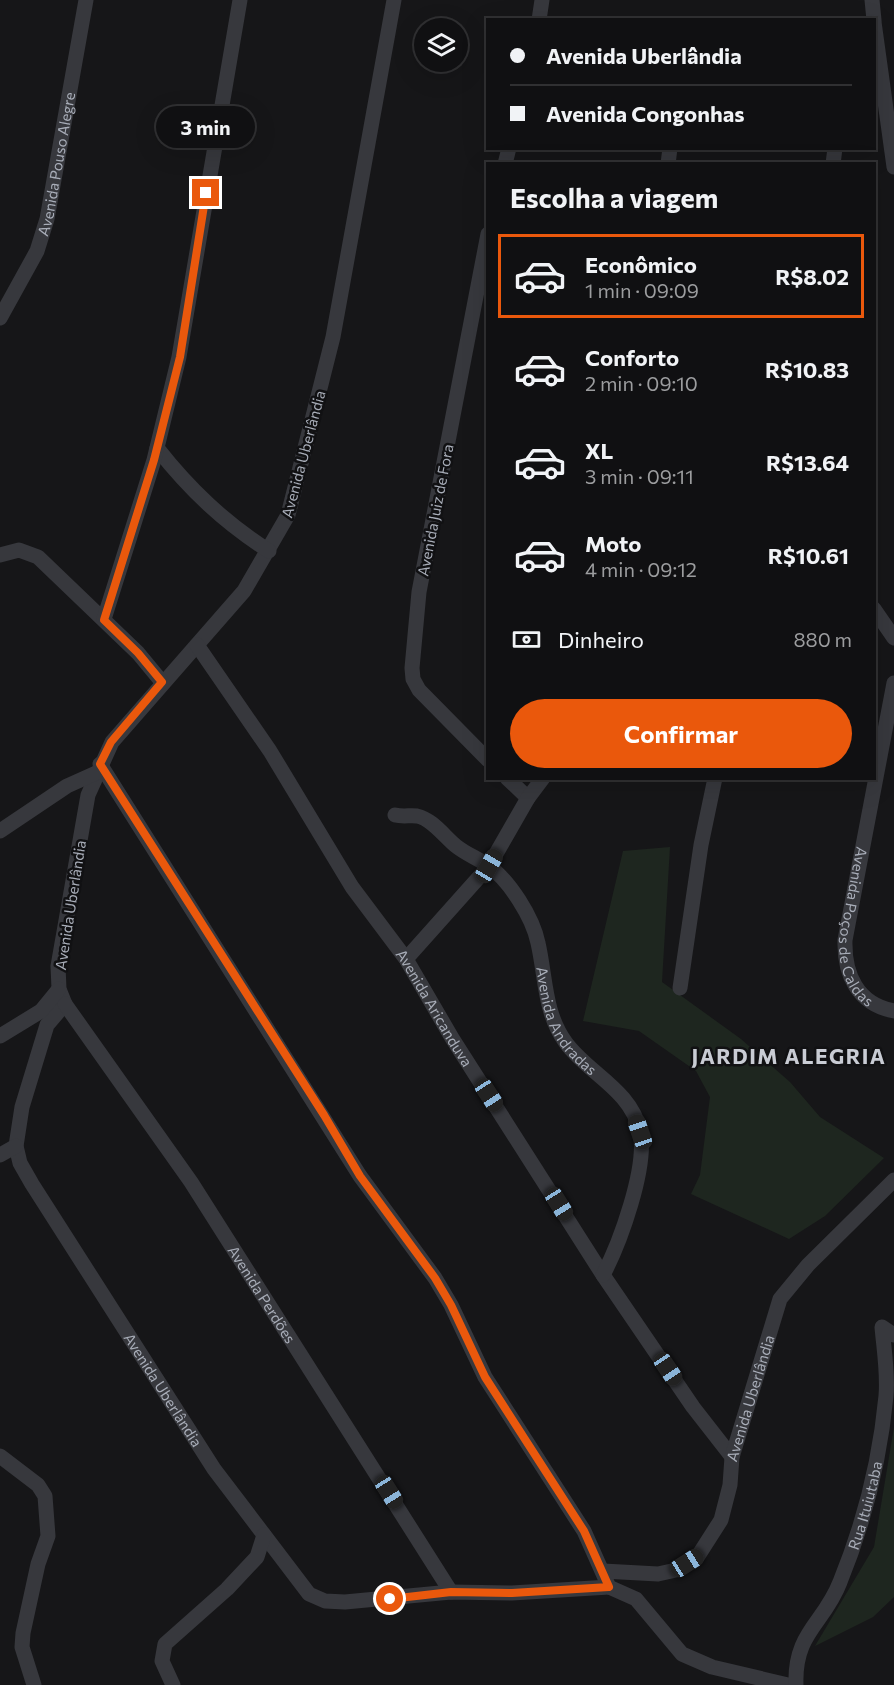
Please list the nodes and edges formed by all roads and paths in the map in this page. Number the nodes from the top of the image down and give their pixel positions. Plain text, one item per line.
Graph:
1 (86, 0) edge
2 (240, 0) edge
3 (394, 0) edge
4 (542, 0) edge
5 (872, 0) edge
6 (539, 18) edge
7 (874, 18) edge
8 (876, 50) edge
9 (881, 123) edge
10 (894, 167) edge
11 (486, 244) edge
12 (0, 318) edge
13 (157, 448) junction
14 (269, 551) junction
15 (0, 555) edge
16 (876, 612) edge
17 (104, 620) junction
18 (894, 638) edge
19 (197, 645) junction
20 (162, 682) junction
21 (894, 683) edge
22 (486, 758) edge
23 (98, 768) junction
24 (876, 777) edge
25 (509, 780) edge
26 (542, 780) edge
27 (716, 780) edge
28 (876, 780) edge
29 (528, 798) junction
30 (395, 815) dead end
31 (0, 831) edge
32 (489, 866) junction
33 (405, 959) junction
34 (680, 987) dead end
35 (59, 989) junction
36 (65, 1004) junction
37 (894, 1011) edge
38 (0, 1036) edge
39 (16, 1146) junction
40 (0, 1155) edge
41 (894, 1180) edge
42 (603, 1275) junction
43 (894, 1335) edge
44 (0, 1456) edge
45 (732, 1458) junction
46 (264, 1535) junction
47 (603, 1571) junction
48 (609, 1587) junction
49 (451, 1592) junction
50 (34, 1685) edge
51 (173, 1685) edge
52 (788, 1685) edge
53 (796, 1685) edge

1 - 12 street, Avenida Pouso Alegre
2 - 13 street
3 - 14 street, Avenida Uberlândia
4 - 6 street
5 - 7 street
8 - 9 street
9 - 10 street
11 - 22 street, Avenida Juiz de Fora
13 - 14 street
13 - 17 street
14 - 19 street, Avenida Uberlândia
15 - 17 street
16 - 18 street
17 - 20 street
19 - 20 street, Avenida Uberlândia
19 - 33 street, Avenida Aricanduva
20 - 23 street, Avenida Uberlândia
21 - 24 street, Avenida Poços de Caldas
23 - 31 street
23 - 35 street, Avenida Uberlândia
23 - 47 street
25 - 29 street
26 - 29 street
27 - 34 street
28 - 37 street, Avenida Poços de Caldas
29 - 32 street
30 - 32 street, Avenida Andradas
32 - 33 street
32 - 42 street, Avenida Andradas
33 - 42 street, Avenida Aricanduva
35 - 36 street, Avenida Uberlândia
35 - 38 street
36 - 39 street, Avenida Uberlândia
36 - 49 street, Avenida Perdões
39 - 40 street
39 - 46 street, Avenida Uberlândia
41 - 45 street, Avenida Uberlândia
42 - 45 street, Avenida Aricanduva
43 - 53 street, Rua Ituiutaba
44 - 50 street
45 - 47 street, Avenida Uberlândia
46 - 49 street, Avenida Uberlândia
46 - 51 street
47 - 48 street
48 - 49 street, Avenida Uberlândia
48 - 52 street

